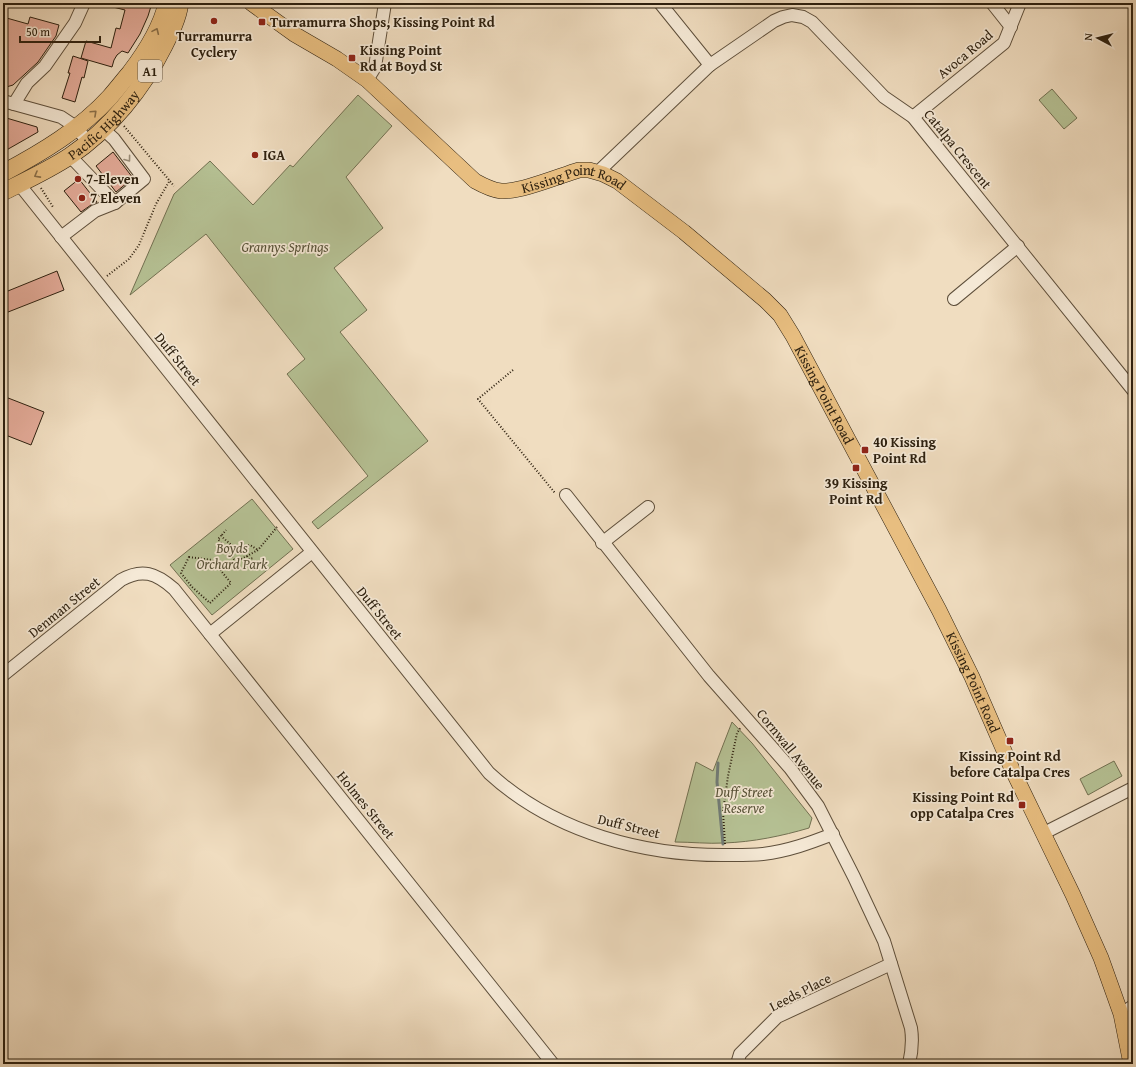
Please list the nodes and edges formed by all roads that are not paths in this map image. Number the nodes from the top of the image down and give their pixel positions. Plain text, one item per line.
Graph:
1 (84, 3) edge
2 (167, 3) edge
3 (180, 3) edge
4 (251, 3) edge
5 (385, 3) edge
6 (660, 3) edge
7 (992, 3) edge
8 (1020, 3) edge
9 (1011, 27) junction
10 (710, 65) junction
11 (367, 80) junction
12 (9, 102) edge
13 (913, 117) junction
14 (76, 126) junction
15 (103, 129) junction
16 (88, 142) junction
17 (70, 156) junction
18 (598, 172) junction
19 (3, 173) edge
20 (19, 184) junction
21 (3, 192) edge
22 (115, 203) junction
23 (61, 237) junction
24 (1018, 246) junction
25 (954, 299) dead end
26 (1133, 390) edge
27 (566, 495) road end
28 (648, 507) dead end
29 (602, 543) junction
30 (312, 552) junction
31 (149, 573) joint
32 (210, 634) junction
33 (3, 675) edge
34 (1133, 788) edge
35 (833, 834) junction
36 (1044, 834) junction
37 (891, 964) junction
38 (1127, 1010) edge
39 (553, 1064) edge
40 (737, 1064) edge
41 (909, 1064) edge
42 (1131, 1064) edge

1 - 12 street
14 -> 2 highway, Pacific Highway / A1
3 - 15 highway, Pacific Highway / A1
4 - 11 main road, Kissing Point Road
5 - 11 street
6 - 10 street
7 - 9 street
8 - 9 street, Avoca Road
9 - 13 street, Avoca Road
10 - 13 street, Catalpa Crescent
10 - 18 street, Catalpa Crescent
11 - 18 main road, Kissing Point Road
12 - 14 street
13 - 24 street, Catalpa Crescent
14 - 16 street
14 - 19 highway, Pacific Highway / A1
15 - 16 highway, Pacific Highway / A1
15 -> 22 street
16 - 17 highway, Pacific Highway / A1
17 -> 20 highway, Pacific Highway / A1
17 - 22 street
18 - 36 main road, Kissing Point Road
20 - 21 highway, Pacific Highway / A1
20 - 23 street, Duff Street
22 - 23 street
23 - 30 street, Duff Street
24 - 25 street
24 - 26 street, Catalpa Crescent
27 - 29 street, Cornwall Avenue
28 - 29 street
29 - 35 street, Cornwall Avenue
30 - 32 street
30 - 35 street, Duff Street
31 - 32 street, Holmes Street
31 - 33 street, Denman Street
32 - 39 street, Holmes Street
34 - 36 street
35 - 37 street, Cornwall Avenue
36 - 38 main road, Kissing Point Road
37 - 40 street, Leeds Place
37 - 41 street, Cornwall Avenue
38 - 42 main road, Kissing Point Road

